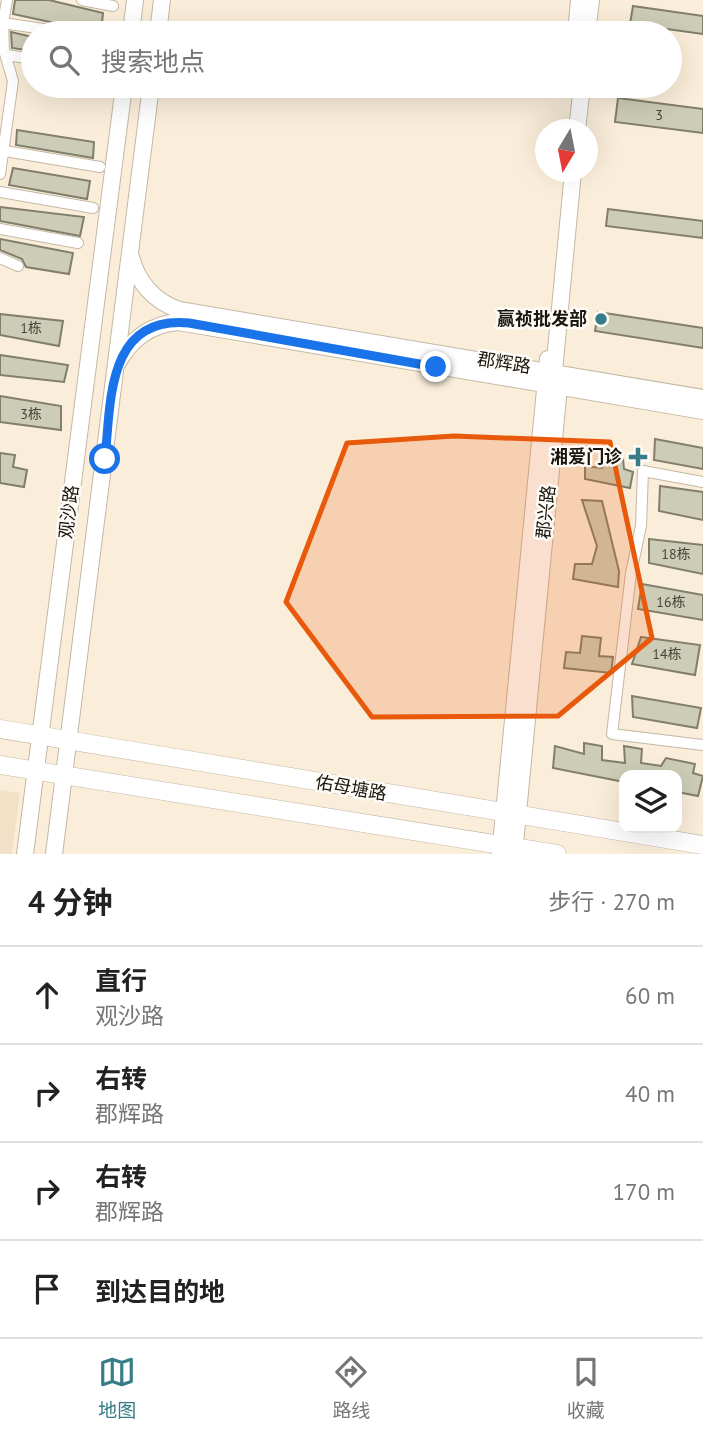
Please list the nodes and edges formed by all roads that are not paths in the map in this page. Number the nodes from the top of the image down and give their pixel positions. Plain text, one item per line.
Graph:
1 (7, 0) edge
2 (82, 0) edge
3 (135, 0) edge
4 (162, 0) edge
5 (579, 0) edge
6 (590, 0) edge
7 (113, 6) dead end
8 (3, 16) edge
9 (23, 21) edge
10 (132, 21) edge
11 (159, 21) edge
12 (577, 21) edge
13 (588, 21) edge
14 (3, 50) edge
15 (21, 55) edge
16 (0, 85) edge
17 (12, 87) junction
18 (122, 98) edge
19 (149, 98) edge
20 (572, 98) edge
21 (581, 98) edge
22 (570, 119) edge
23 (578, 119) edge
24 (4, 127) edge
25 (5, 150) junction
26 (100, 167) dead end
27 (0, 174) edge
28 (564, 182) edge
29 (572, 182) edge
30 (0, 192) edge
31 (93, 208) dead end
32 (0, 229) edge
33 (78, 243) dead end
34 (130, 249) junction
35 (0, 258) edge
36 (18, 266) dead end
37 (116, 366) junction
38 (551, 378) junction
39 (703, 398) edge
40 (703, 411) edge
41 (703, 482) edge
42 (0, 729) edge
43 (41, 736) junction
44 (68, 740) junction
45 (703, 746) edge
46 (0, 765) edge
47 (36, 770) junction
48 (64, 774) junction
49 (511, 815) junction
50 (703, 845) edge
51 (507, 850) edge
52 (25, 854) edge
53 (54, 854) edge
54 (557, 854) edge

1 - 8 street
2 - 7 street
3 - 10 main road
4 - 11 main road
5 - 12 main road
6 - 13 main road
8 - 9 street
8 - 14 street
14 - 15 street
14 - 17 street
16 - 17 street
17 - 24 street
18 - 43 main road, 观沙路
19 - 34 main road, 观沙路
20 - 22 main road
21 - 23 main road
24 - 25 street
25 - 26 street
25 - 27 street
28 - 38 main road, 郡兴路
29 - 38 main road, 郡兴路
30 - 31 street
32 - 33 street
34 - 37 main road, 观沙路
34 - 38 main road, 郡辉路
35 - 36 street
37 - 38 main road, 郡辉路
37 - 44 main road, 观沙路
38 - 39 main road, 郡辉路
38 - 40 main road, 郡辉路
38 - 49 main road, 郡兴路
41 - 45 street
42 - 43 main road, 佑母塘路
43 - 44 main road, 佑母塘路
43 - 47 main road, 观沙路
44 - 48 main road, 观沙路
44 - 49 main road, 佑母塘路
46 - 47 main road, 佑母塘路
47 - 48 main road, 佑母塘路
47 - 52 main road, 观沙路
48 - 51 main road, 佑母塘路
48 - 53 main road, 观沙路
49 - 50 main road, 佑母塘路
49 - 51 main road, 郡兴路
51 - 54 main road, 佑母塘路

